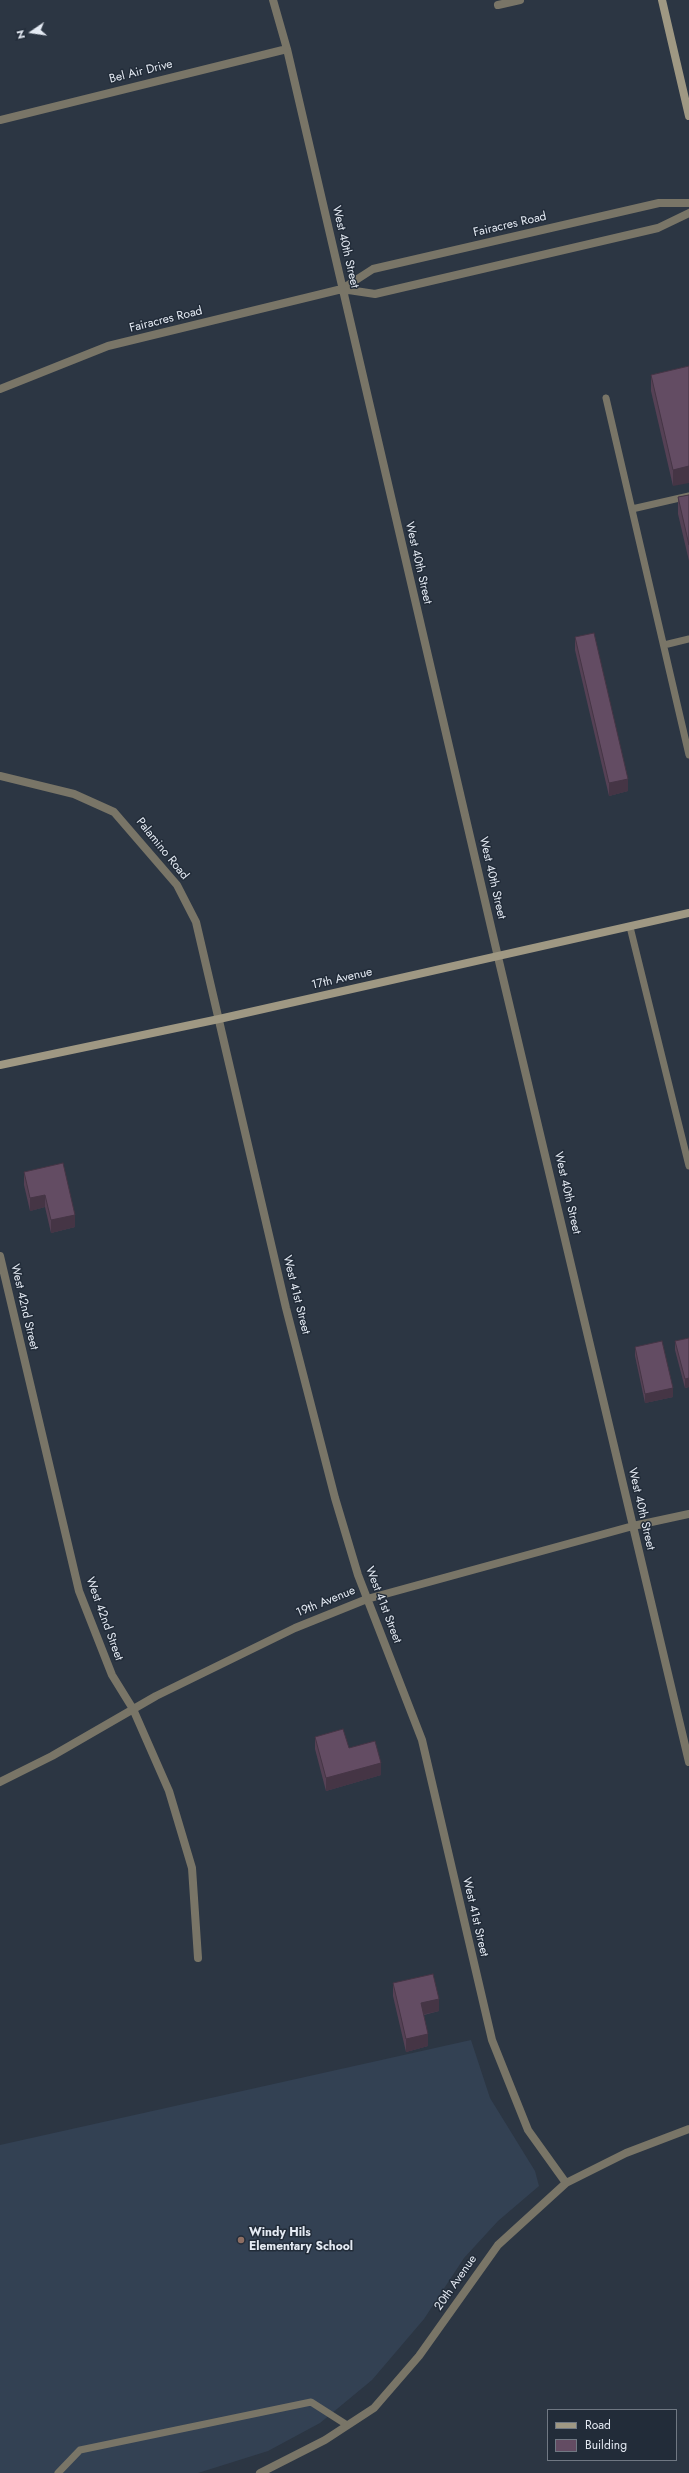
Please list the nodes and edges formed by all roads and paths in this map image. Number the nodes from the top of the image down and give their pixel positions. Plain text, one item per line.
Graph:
1 (273, 0) edge
2 (520, 0) edge
3 (662, 0) edge
4 (498, 5) dead end
5 (287, 49) junction
6 (689, 116) edge
7 (0, 120) edge
8 (689, 203) edge
9 (689, 213) edge
10 (342, 289) junction
11 (0, 389) edge
12 (606, 398) dead end
13 (689, 496) edge
14 (632, 509) junction
15 (689, 639) edge
16 (664, 645) junction
17 (689, 755) edge
18 (0, 776) edge
19 (689, 913) edge
20 (630, 927) junction
21 (498, 956) junction
22 (219, 1020) junction
23 (0, 1065) edge
24 (686, 1140) edge
25 (689, 1166) edge
26 (0, 1256) edge
27 (689, 1514) edge
28 (633, 1526) junction
29 (367, 1599) junction
30 (133, 1709) junction
31 (689, 1762) edge
32 (0, 1782) edge
33 (198, 1958) dead end
34 (689, 2129) edge
35 (566, 2183) junction
36 (347, 2425) junction
37 (58, 2473) edge
38 (260, 2473) edge

1 - 5 street, West 40th Street
2 - 4 street
3 - 6 main road
5 - 7 street, Bel Air Drive
5 - 10 street, West 40th Street
8 - 10 street, Fairacres Road
9 - 10 street, Fairacres Road
10 - 11 street, Fairacres Road
10 - 21 street, West 40th Street
12 - 14 lane
13 - 14 lane
14 - 16 lane
15 - 16 lane
16 - 17 lane
18 - 22 street, Palamino Road
19 - 20 main road, 17th Avenue
20 - 21 main road, 17th Avenue
20 - 24 lane
21 - 22 main road, 17th Avenue
21 - 28 street, West 40th Street
22 - 23 main road, 17th Avenue
22 - 29 street, West 41st Street
24 - 25 lane
26 - 30 street, West 42nd Street
27 - 28 street, 19th Avenue
28 - 29 street, 19th Avenue
28 - 31 street, West 40th Street
29 - 30 street, 19th Avenue
29 - 35 street, West 41st Street
30 - 32 street, 19th Avenue
30 - 33 street, West 42nd Street
34 - 35 street, 20th Avenue
35 - 36 street, 20th Avenue
36 - 37 lane
36 - 38 street, 20th Avenue

